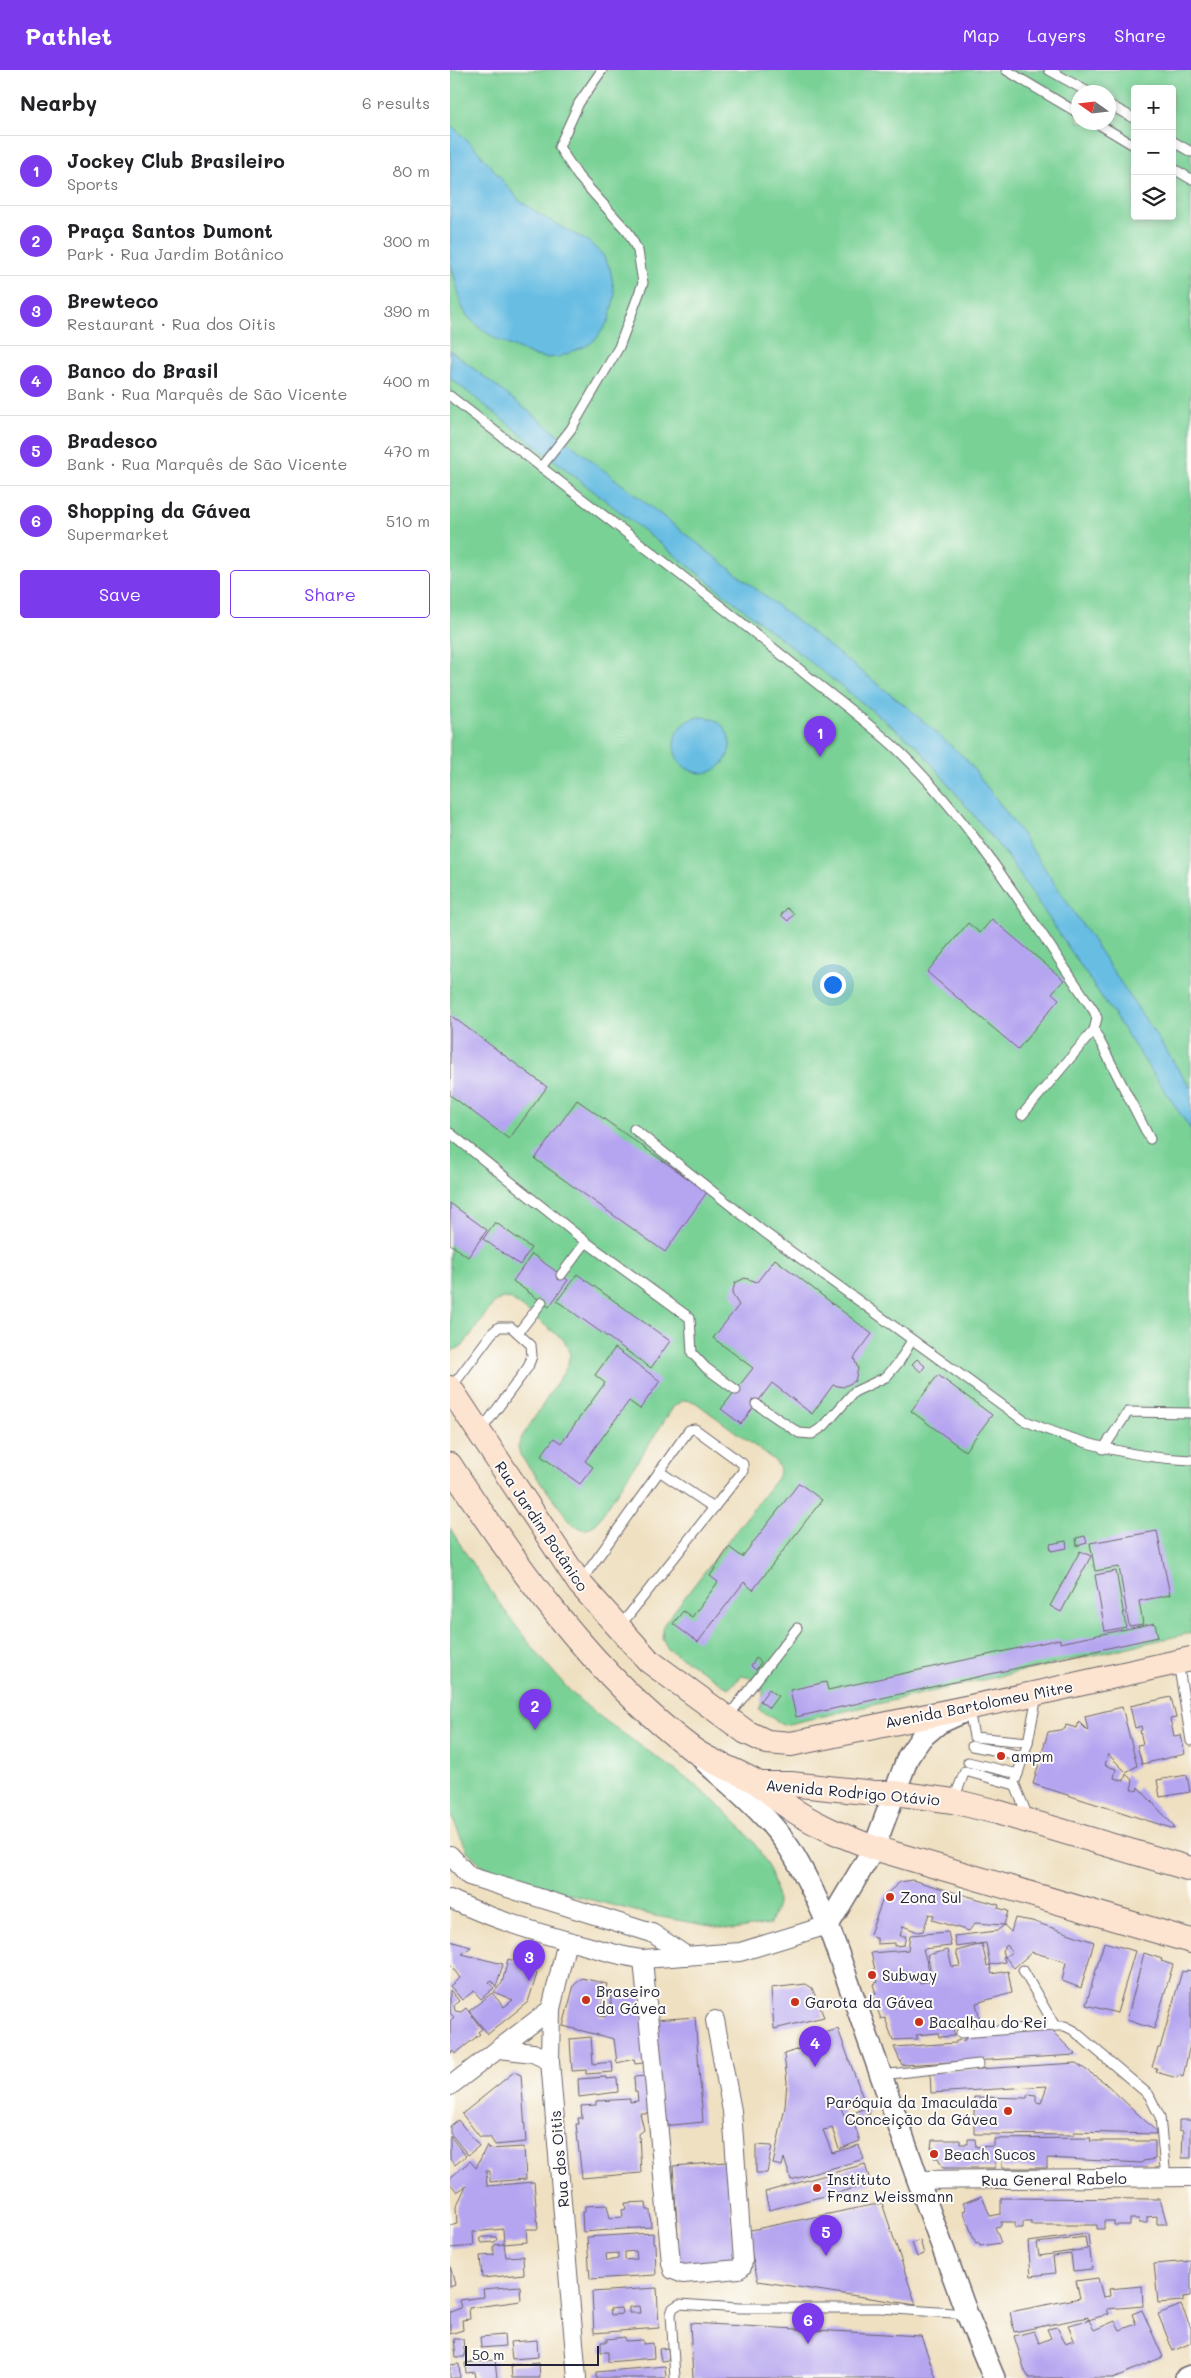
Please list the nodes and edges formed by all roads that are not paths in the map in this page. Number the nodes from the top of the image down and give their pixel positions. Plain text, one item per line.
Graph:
1 (602, 70) edge
2 (1006, 70) edge
3 (1049, 70) edge
4 (1076, 85) edge
5 (1116, 108) edge
6 (1071, 109) edge
7 (1131, 117) edge
8 (1108, 130) edge
9 (1176, 143) edge
10 (1131, 144) edge
11 (1191, 152) edge
12 (1176, 170) edge
13 (1191, 179) edge
14 (450, 396) edge
15 (543, 464) junction
16 (1094, 1030) junction
17 (1022, 1115) dead end
18 (634, 1129) dead end
19 (450, 1133) edge
20 (1150, 1139) dead end
21 (586, 1242) junction
22 (561, 1275) dead end
23 (542, 1302) dead end
24 (518, 1333) junction
25 (912, 1340) junction
26 (450, 1389) edge
27 (736, 1390) dead end
28 (756, 1404) dead end
29 (1191, 1413) edge
30 (480, 1432) junction
31 (1103, 1449) junction
32 (1191, 1460) edge
33 (450, 1465) edge
34 (659, 1470) junction
35 (714, 1508) junction
36 (580, 1584) junction
37 (618, 1628) junction
38 (797, 1628) dead end
39 (1184, 1660) edge
40 (1038, 1694) junction
41 (973, 1707) junction
42 (727, 1718) junction
43 (973, 1741) junction
44 (1191, 1741) edge
45 (767, 1742) joint
46 (1028, 1742) junction
47 (693, 1750) junction
48 (1024, 1756) junction
49 (966, 1767) junction
50 (1018, 1774) junction
51 (759, 1784) junction
52 (1015, 1784) junction
53 (895, 1793) junction
54 (953, 1801) junction
55 (1029, 1821) junction
56 (874, 1848) junction
57 (450, 1855) edge
58 (1191, 1869) edge
59 (450, 1899) edge
60 (828, 1925) junction
61 (567, 1941) junction
62 (1191, 1941) edge
63 (687, 1956) junction
64 (643, 1958) junction
65 (1023, 1970) dead end
66 (551, 2009) junction
67 (715, 2020) dead end
68 (1055, 2026) junction
69 (961, 2033) dead end
70 (498, 2049) junction
71 (550, 2061) junction
72 (978, 2064) dead end
73 (881, 2075) junction
74 (450, 2086) edge
75 (1191, 2177) edge
76 (1166, 2178) junction
77 (918, 2180) junction
78 (967, 2314) junction
79 (994, 2376) edge
80 (1191, 2376) edge
81 (577, 2378) edge
82 (676, 2378) edge
83 (1186, 2378) edge

1 - 15 lane
2 - 6 lane
3 - 4 lane
5 - 7 lane
8 - 10 lane
9 - 11 lane
12 - 13 lane
14 - 15 lane
15 - 16 lane
16 - 17 lane
16 - 20 lane
18 - 25 lane
19 - 21 lane
21 - 22 lane
21 - 27 lane
23 - 24 lane
24 - 26 lane
24 - 30 lane
25 - 28 lane
25 - 31 lane
26 - 30 main road, Rua Jardim Botânico
29 - 31 lane
30 - 36 main road, Rua Jardim Botânico
31 - 32 lane
33 - 47 main road
34 - 35 lane
34 - 35 lane
34 - 36 lane
35 - 37 lane
36 - 37 main road, Rua Jardim Botânico
37 - 42 main road, Rua Jardim Botânico
38 - 42 lane
39 - 40 main road, Avenida Bartolomeu Mitre
39 - 44 lane
40 - 41 main road, Avenida Bartolomeu Mitre
40 - 46 lane
41 - 43 lane
41 - 45 main road, Avenida Bartolomeu Mitre
41 - 53 street
42 - 45 main road, Rua Jardim Botânico
43 - 46 lane
43 - 48 lane
43 - 49 lane
46 - 48 lane
47 - 51 main road
47 - 60 street
48 - 50 lane
49 - 50 lane
49 - 52 lane
49 - 54 lane
50 - 52 lane
51 - 53 main road, Avenida Rodrigo Otávio
51 - 56 main road, Avenida Rodrigo Otávio
52 - 55 lane
53 - 54 main road, Avenida Rodrigo Otávio
53 - 56 street
54 - 55 main road, Avenida Rodrigo Otávio
55 - 58 main road, Avenida Rodrigo Otávio
56 - 60 street
56 - 62 main road, Avenida Rodrigo Otávio
57 - 63 street
59 - 61 street
60 - 63 street
60 - 73 street
61 - 64 street
61 - 66 street, Rua dos Oitis
63 - 64 street
64 - 67 street
65 - 68 lane
66 - 70 street
66 - 71 street, Rua dos Oitis
68 - 69 lane
68 - 76 lane
70 - 71 street
70 - 74 street
71 - 81 street, Rua dos Oitis
72 - 73 lane
73 - 77 street
75 - 76 street, Rua General Rabelo
76 - 77 street, Rua General Rabelo
77 - 78 street
78 - 79 street
78 - 82 lane
80 - 83 street

